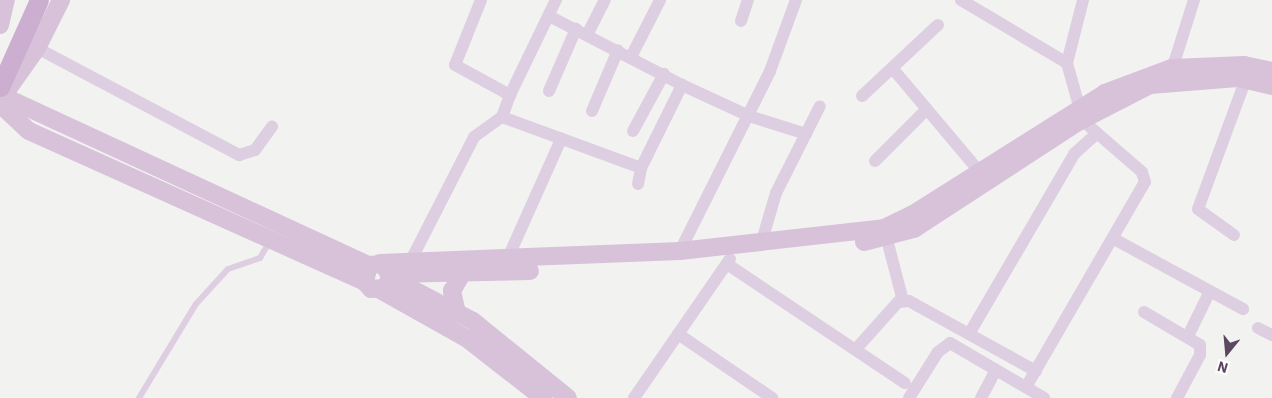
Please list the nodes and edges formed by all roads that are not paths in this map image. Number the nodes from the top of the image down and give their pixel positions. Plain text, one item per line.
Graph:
1 (6, 0) edge
2 (26, 0) edge
3 (39, 0) edge
4 (61, 0) edge
5 (481, 0) edge
6 (556, 0) edge
7 (605, 0) edge
8 (660, 0) edge
9 (748, 0) edge
10 (796, 0) edge
11 (961, 0) edge
12 (1083, 0) edge
13 (1194, 0) edge
14 (549, 16) junction
15 (741, 22) dead end
16 (0, 25) edge
17 (938, 25) dead end
18 (582, 32) junction
19 (37, 48) junction
20 (618, 50) junction
21 (0, 56) edge
22 (631, 57) junction
23 (1067, 63) junction
24 (893, 69) junction
25 (1272, 71) edge
26 (1248, 73) junction
27 (664, 74) junction
28 (1170, 74) junction
29 (682, 85) junction
30 (1272, 86) edge
31 (549, 91) dead end
32 (3, 95) edge
33 (510, 95) junction
34 (862, 96) dead end
35 (820, 106) dead end
36 (926, 110) junction
37 (592, 111) dead end
38 (1080, 113) junction
39 (749, 116) junction
40 (502, 117) junction
41 (272, 127) dead end
42 (633, 131) dead end
43 (1097, 133) junction
44 (806, 134) junction
45 (561, 139) junction
46 (875, 161) dead end
47 (641, 168) junction
48 (979, 171) junction
49 (638, 184) dead end
50 (886, 234) junction
51 (1234, 235) dead end
52 (1114, 239) junction
53 (270, 241) junction
54 (761, 244) junction
55 (691, 254) junction
56 (507, 260) junction
57 (728, 261) junction
58 (386, 273) junction
59 (462, 274) junction
60 (1210, 291) junction
61 (903, 301) junction
62 (1243, 309) dead end
63 (1144, 312) dead end
64 (457, 313) junction
65 (1258, 328) dead end
66 (678, 334) junction
67 (969, 334) junction
68 (1272, 335) edge
69 (1188, 336) junction
70 (856, 349) junction
71 (996, 370) junction
72 (1036, 371) junction
73 (905, 384) dead end
74 (1026, 387) junction
75 (139, 398) edge
76 (543, 398) edge
77 (568, 398) edge
78 (634, 398) edge
79 (772, 398) edge
80 (909, 398) edge
81 (982, 398) edge
82 (1044, 398) edge
83 (1177, 398) edge

1 - 16 street
2 - 21 main road
3 - 32 main road
4 - 19 street
5 - 33 street
6 - 14 street
7 - 18 street
8 - 22 street
9 - 15 street
10 - 39 street
11 - 23 street
12 - 23 street
13 - 28 street
14 - 18 street
14 - 33 street
17 - 24 street
18 - 20 street
18 - 31 street
19 - 32 street
19 - 41 street
20 - 22 street
20 - 37 street
22 - 27 street
23 - 38 street
24 - 34 street
24 - 36 street
25 - 26 street
26 - 28 street
26 - 30 street
26 - 51 street
27 - 29 street
27 - 42 street
28 - 38 street
29 - 39 street
29 - 47 street
32 - 53 street
32 - 58 street
33 - 40 street
35 - 44 street
36 - 46 street
36 - 48 street
38 - 43 street
38 - 48 street
38 - 50 street
39 - 44 street
39 - 55 street
40 - 45 street
40 - 58 street
43 - 52 street
43 - 67 street
44 - 54 street
45 - 47 street
45 - 56 street
47 - 49 street
48 - 50 street
50 - 54 street
50 - 57 street
50 - 61 street
52 - 60 street
52 - 72 street
53 - 58 street
53 - 75 lane
54 - 55 street
55 - 56 street
55 - 57 street
55 - 59 street
56 - 58 street
57 - 66 street
57 - 70 street
58 - 59 street
58 - 64 street
58 - 76 street
59 - 64 street
60 - 62 street
60 - 69 street
61 - 67 street
61 - 70 street
63 - 69 street
64 - 77 street
65 - 68 street
66 - 78 street
66 - 79 street
67 - 72 street
69 - 83 street
70 - 73 street
71 - 74 street
71 - 80 street
71 - 81 street
72 - 74 street
74 - 82 street

